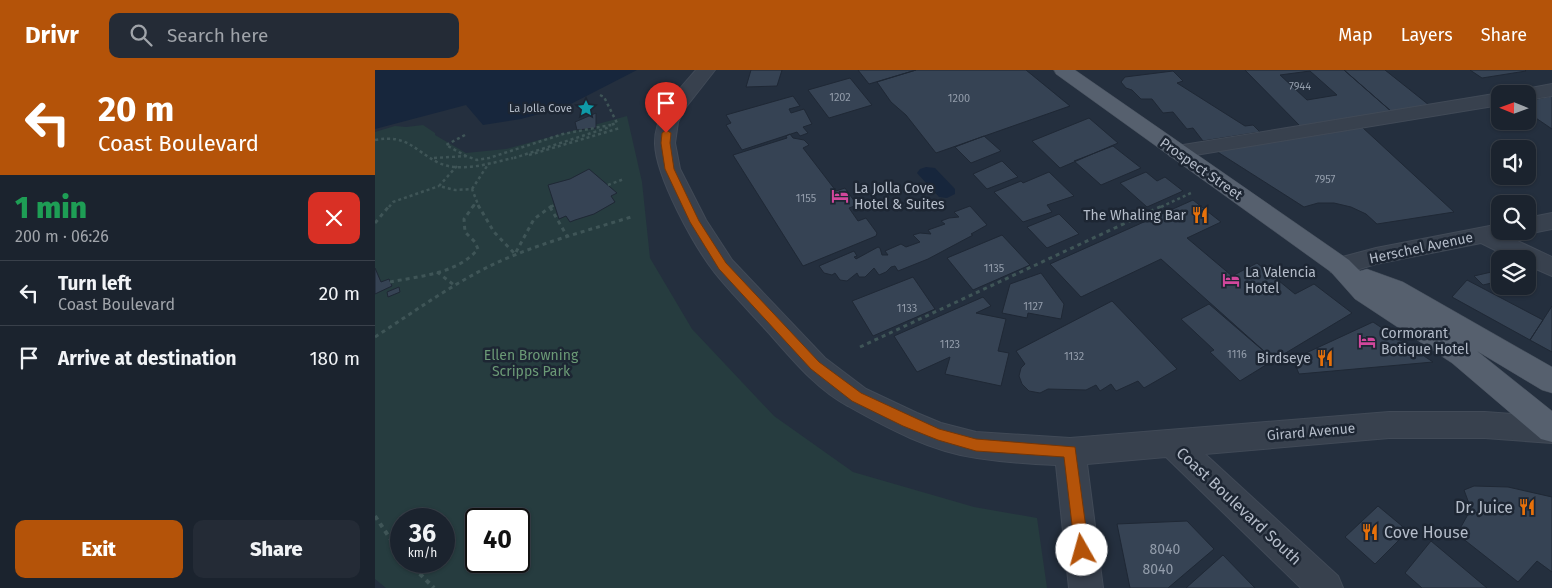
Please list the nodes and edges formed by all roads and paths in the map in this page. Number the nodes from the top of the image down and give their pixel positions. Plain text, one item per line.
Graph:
1 (1063, 70) edge
2 (699, 78) edge
3 (1552, 90) edge
4 (1536, 93) edge
5 (600, 94) dead end
6 (1491, 100) edge
7 (610, 125) junction
8 (620, 128) dead end
9 (465, 135) dead end
10 (375, 140) edge
11 (1177, 152) junction
12 (466, 156) junction
13 (434, 158) junction
14 (514, 158) junction
15 (489, 163) junction
16 (457, 166) junction
17 (624, 179) dead end
18 (608, 185) dead end
19 (439, 186) junction
20 (472, 189) junction
21 (1193, 192) dead end
22 (476, 202) junction
23 (631, 217) dead end
24 (1552, 220) edge
25 (375, 223) edge
26 (1536, 224) edge
27 (1491, 233) edge
28 (567, 236) junction
29 (1505, 240) edge
30 (515, 254) junction
31 (1340, 266) junction
32 (1552, 267) edge
33 (436, 271) junction
34 (390, 282) dead end
35 (454, 286) junction
36 (375, 337) edge
37 (860, 347) dead end
38 (1552, 381) edge
39 (1552, 429) edge
40 (1173, 444) junction
41 (1070, 452) junction
42 (375, 516) edge
43 (390, 538) edge
44 (419, 573) edge
45 (434, 588) edge
46 (1086, 588) edge
47 (1326, 588) edge

1 - 11 main road, Prospect Street
2 - 41 street, Girard Avenue
3 - 4 street
5 - 7 path
6 - 11 street
7 - 12 path
7 - 14 path
8 - 14 path
9 - 12 path
10 - 13 path
11 - 31 main road, Prospect Street
12 - 13 path
13 - 16 path
14 - 15 path
15 - 16 path
15 - 20 path
16 - 19 path
17 - 18 path
19 - 20 path
19 - 25 path
20 - 22 path
21 - 37 path
22 - 30 path
22 - 33 path
23 - 28 path
24 - 26 street
27 - 31 street, Herschel Avenue
28 - 30 path
28 - 30 path
29 - 32 street
30 - 35 path
31 - 38 main road, Prospect Street
31 - 39 main road, Prospect Street
33 - 34 path
33 - 35 path
35 - 36 path
39 - 40 street, Girard Avenue
40 - 41 street, Girard Avenue
40 - 47 street, Coast Boulevard South
41 - 46 street
42 - 43 path
44 - 45 path

